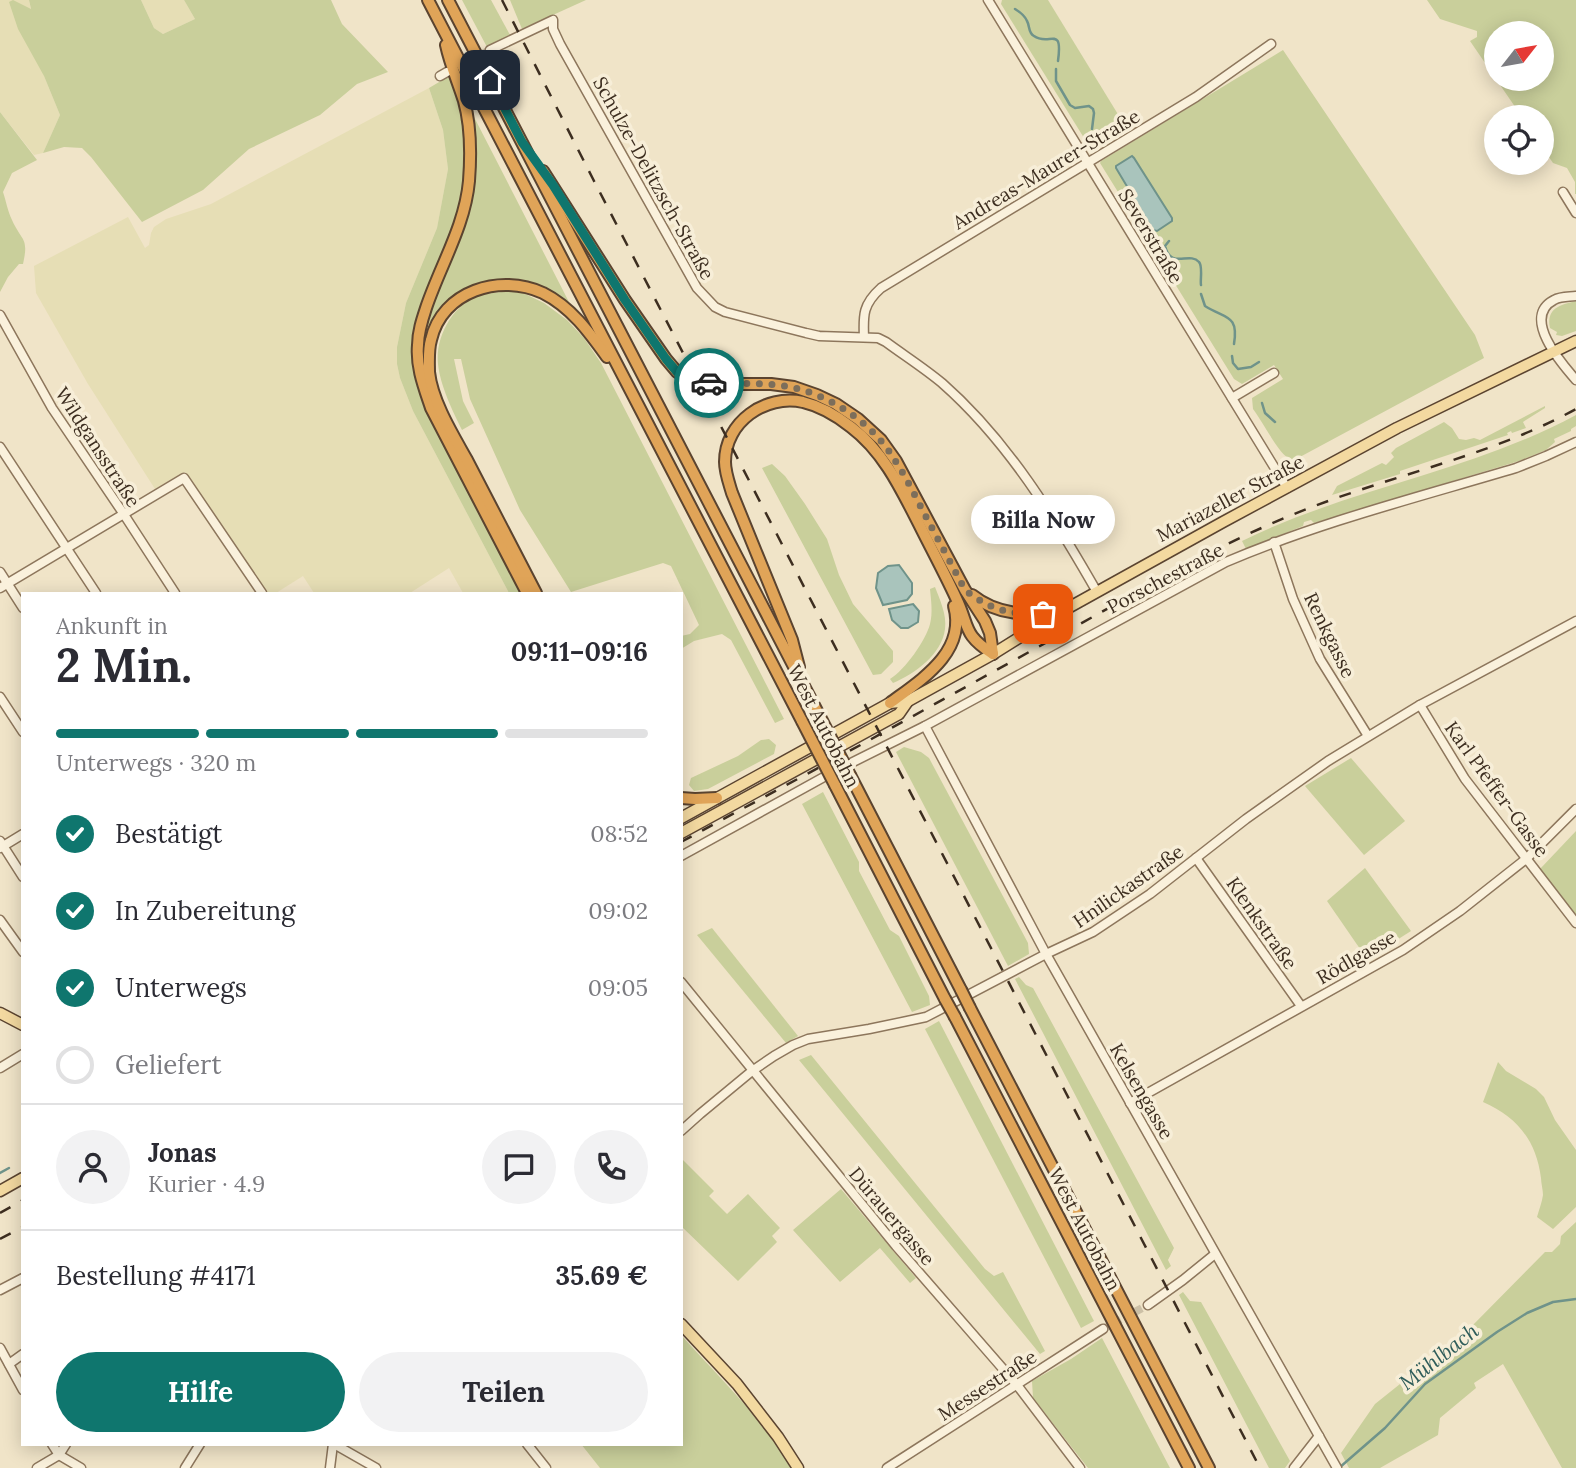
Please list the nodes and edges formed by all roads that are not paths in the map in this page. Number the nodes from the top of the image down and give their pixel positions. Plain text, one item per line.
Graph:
1 (428, 0) edge
2 (449, 0) edge
3 (988, 0) edge
4 (442, 28) junction
5 (1271, 44) dead end
6 (490, 50) tunnel mouth
7 (522, 142) junction
8 (1088, 162) junction
9 (1563, 192) dead end
10 (1576, 213) edge
11 (1576, 296) edge
12 (0, 316) edge
13 (864, 337) junction
14 (1576, 341) edge
15 (1554, 351) junction
16 (1275, 373) dead end
17 (1576, 380) edge
18 (630, 390) junction
19 (1232, 398) junction
20 (1576, 442) edge
21 (0, 447) edge
22 (1287, 488) junction
23 (123, 513) junction
24 (1274, 542) junction
25 (67, 548) junction
26 (0, 572) edge
27 (948, 583) junction
28 (4, 586) edge
29 (965, 590) junction
30 (95, 592) edge
31 (173, 592) edge
32 (261, 592) edge
33 (526, 592) edge
34 (535, 592) edge
35 (1097, 592) junction
36 (21, 606) edge
37 (1059, 613) junction
38 (1576, 621) edge
39 (993, 654) junction
40 (805, 687) junction
41 (0, 697) edge
42 (908, 701) junction
43 (890, 703) junction
44 (1420, 705) junction
45 (925, 726) junction
46 (21, 729) edge
47 (1368, 736) junction
48 (683, 798) edge
49 (717, 798) junction
50 (1576, 809) edge
51 (683, 817) edge
52 (683, 832) edge
53 (21, 835) edge
54 (1, 845) edge
55 (683, 855) edge
56 (1196, 858) junction
57 (1526, 859) junction
58 (21, 874) edge
59 (0, 920) edge
60 (1576, 923) edge
61 (21, 949) edge
62 (1046, 954) junction
63 (683, 985) edge
64 (1301, 1006) junction
65 (0, 1013) edge
66 (21, 1024) edge
67 (21, 1056) edge
68 (0, 1068) edge
69 (752, 1071) junction
70 (1130, 1103) junction
71 (683, 1129) edge
72 (21, 1179) edge
73 (0, 1191) edge
74 (1215, 1254) junction
75 (21, 1279) edge
76 (0, 1290) edge
77 (1147, 1305) tunnel mouth
78 (683, 1326) edge
79 (1103, 1329) tunnel mouth
80 (0, 1348) edge
81 (21, 1355) edge
82 (9, 1364) junction
83 (1017, 1385) junction
84 (21, 1386) edge
85 (1319, 1436) junction
86 (53, 1446) edge
87 (65, 1446) edge
88 (199, 1446) edge
89 (334, 1446) edge
90 (338, 1446) edge
91 (529, 1446) edge
92 (58, 1455) junction
93 (1335, 1465) edge
94 (37, 1468) edge
95 (81, 1468) edge
96 (185, 1468) edge
97 (330, 1468) edge
98 (376, 1468) edge
99 (546, 1468) edge
100 (798, 1468) edge
101 (887, 1468) edge
102 (1080, 1468) edge
103 (1189, 1468) edge
104 (1209, 1468) edge
105 (1294, 1468) edge

1 - 4 highway, West Autobahn
2 - 7 highway, West Autobahn
3 - 8 street, Severstraße
4 - 18 highway, West Autobahn
4 - 33 highway
5 - 8 street, Andreas-Maurer-Straße
6 - 13 street, Schulze-Delitzsch-Straße
7 - 29 highway
7 - 40 highway, West Autobahn
8 - 13 street, Andreas-Maurer-Straße
8 - 19 street, Severstraße
9 - 10 street
11 - 15 street
12 - 23 street, Wildgansstraße
13 - 35 street, Schulze-Delitzsch-Straße
14 - 15 main road, Mariazeller Straße
15 - 17 street
15 - 22 main road, Mariazeller Straße
16 - 19 street
18 - 34 highway
18 - 103 highway, West Autobahn, bridge
19 - 22 street, Severstraße
20 - 24 street, Porschestraße
21 - 25 street
22 - 35 main road, Mariazeller Straße
23 - 25 street
23 - 31 street, Wildgansstraße
23 - 32 street
24 - 45 street, Porschestraße
24 - 47 street, Renkgasse
25 - 28 street
25 - 30 street
26 - 28 street
27 - 39 highway
27 - 40 highway
27 - 43 highway
28 - 36 street
29 - 37 highway
29 - 39 highway
35 - 37 main road, Mariazeller Straße
37 - 39 main road, Mariazeller Straße
38 - 44 street, Hnilickastraße
39 - 42 main road, Mariazeller Straße
40 - 104 highway, West Autobahn, bridge
41 - 46 street
42 - 43 main road, Mariazeller Straße
42 - 52 main road, Mariazeller Straße
43 - 49 main road, Mariazeller Straße
44 - 47 street, Hnilickastraße
44 - 57 street, Karl Pfeffer-Gasse
45 - 55 street, Porschestraße
45 - 62 street, Kelsengasse
47 - 56 street, Hnilickastraße
48 - 49 highway
49 - 51 main road, Mariazeller Straße
50 - 57 street, Rödlgasse
53 - 54 street
54 - 58 street
56 - 62 street, Hnilickastraße
56 - 64 street, Klenkstraße
57 - 60 street, Karl Pfeffer-Gasse
57 - 64 street, Rödlgasse
59 - 61 street
62 - 69 street, Hnilickastraße
62 - 70 street, Kelsengasse
63 - 69 street, Dürauergasse
64 - 70 street, Rödlgasse
65 - 66 main road
67 - 68 street
69 - 71 street, Hnilickastraße
69 - 83 street, Dürauergasse
70 - 74 street, Kelsengasse
72 - 73 main road
74 - 77 street
74 - 85 street, Kelsengasse
75 - 76 street
78 - 100 main road
79 - 83 street, Messestraße
80 - 82 street
81 - 82 street
82 - 84 street
83 - 101 street, Messestraße
83 - 102 street, Dürauergasse
85 - 93 street, Kelsengasse
85 - 105 street
86 - 92 street
87 - 92 street
88 - 96 street
89 - 97 street
90 - 98 street
91 - 99 street
92 - 94 street
92 - 95 street

